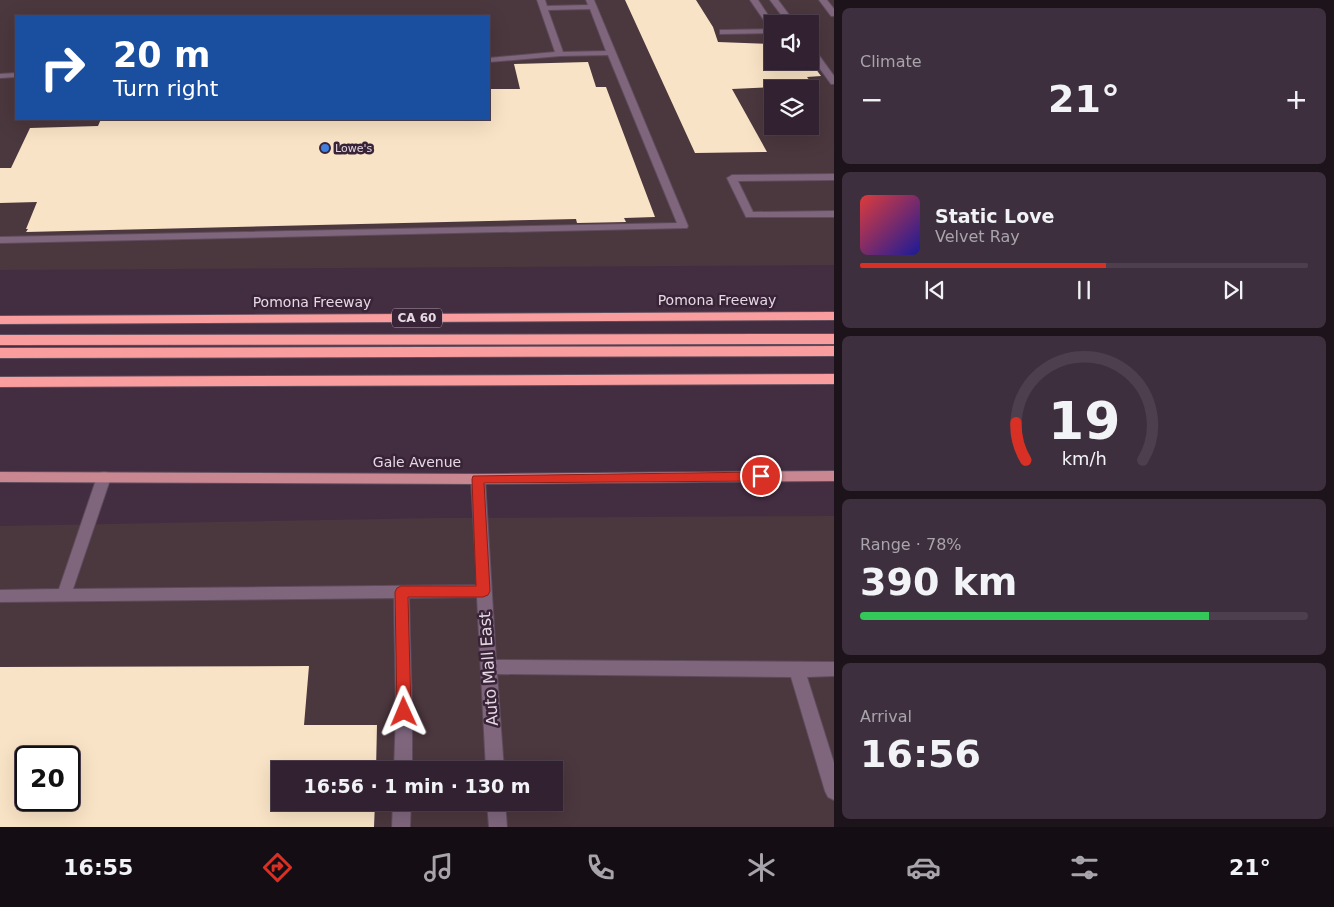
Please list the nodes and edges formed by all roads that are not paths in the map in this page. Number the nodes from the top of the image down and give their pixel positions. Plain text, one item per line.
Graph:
1 (824, 0) edge
2 (755, 2) edge
3 (775, 2) edge
4 (542, 4) edge
5 (592, 4) edge
6 (834, 14) edge
7 (764, 15) edge
8 (785, 15) edge
9 (764, 31) edge
10 (724, 32) dead end
11 (611, 53) junction
12 (560, 54) junction
13 (490, 60) edge
14 (819, 61) edge
15 (15, 75) edge
16 (0, 76) edge
17 (834, 82) edge
18 (834, 177) edge
19 (834, 214) edge
20 (0, 240) edge
21 (834, 316) edge
22 (0, 320) edge
23 (834, 339) edge
24 (0, 340) edge
25 (834, 351) edge
26 (0, 353) edge
27 (834, 379) edge
28 (0, 382) edge
29 (834, 476) edge
30 (0, 477) edge
31 (104, 477) junction
32 (478, 479) junction
33 (483, 591) junction
34 (401, 592) junction
35 (64, 595) junction
36 (0, 596) edge
37 (489, 666) junction
38 (834, 669) edge
39 (797, 670) junction
40 (402, 761) edge
41 (494, 761) edge
42 (834, 791) edge
43 (402, 811) edge
44 (497, 811) edge
45 (401, 827) edge
46 (498, 827) edge

1 - 6 street
2 - 3 street
2 - 7 street
3 - 8 street
4 - 5 street
4 - 12 street
5 - 11 street
9 - 10 street
11 - 12 street
11 - 20 street
12 - 13 street
14 - 17 street
15 - 16 street
18 - 19 street
21 - 22 highway, Pomona Freeway / CA 60
23 - 24 highway
25 - 26 highway
27 - 28 highway
29 - 32 main road, Gale Avenue
30 - 31 main road, Gale Avenue
31 - 32 main road, Gale Avenue
31 - 35 street
32 - 33 street, Auto Mall East
33 - 34 street
33 - 37 street, Auto Mall East
34 - 35 street
34 - 40 street
35 - 36 street
37 - 39 street
37 - 41 street, Auto Mall East
38 - 39 street
39 - 42 street
43 - 45 street
44 - 46 street

